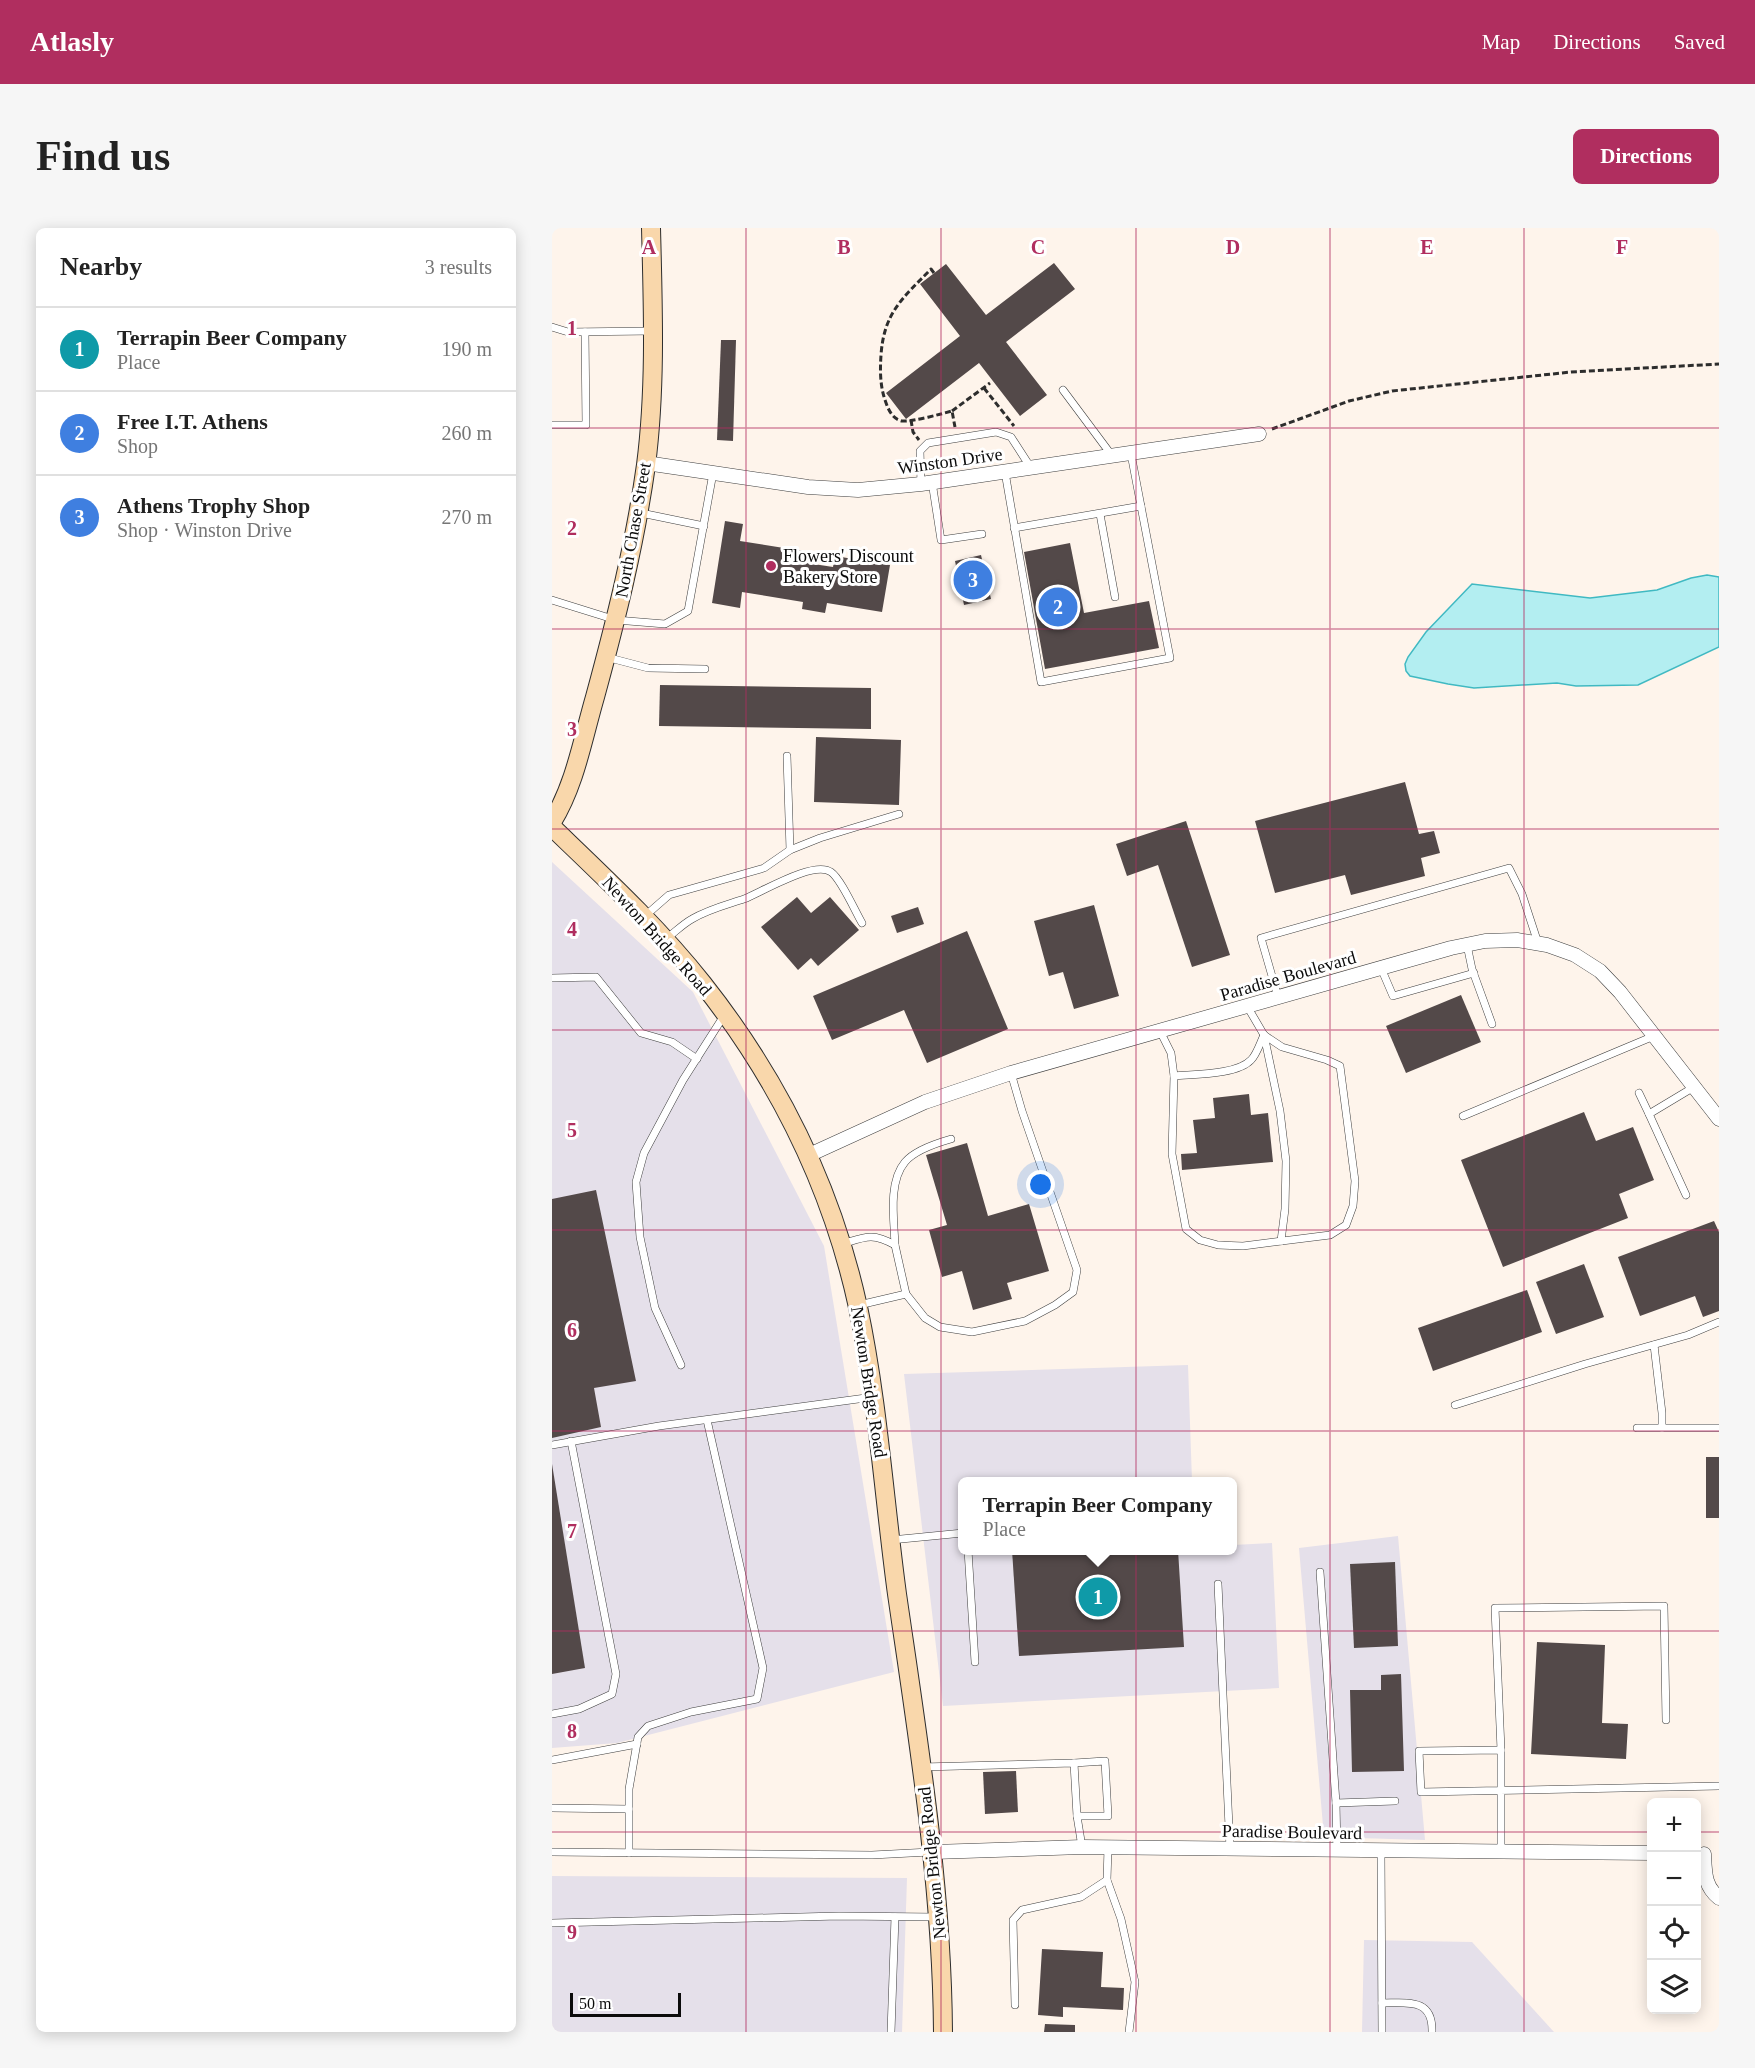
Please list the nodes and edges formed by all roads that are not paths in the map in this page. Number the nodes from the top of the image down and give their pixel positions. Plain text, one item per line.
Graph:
1 (651, 228) edge
2 (552, 327) edge
3 (653, 331) junction
4 (585, 332) junction
5 (1064, 390) dead end
6 (552, 425) edge
7 (1259, 434) road end
8 (1131, 454) junction
9 (1113, 457) junction
10 (646, 463) junction
11 (1031, 468) junction
12 (1005, 472) junction
13 (713, 473) junction
14 (927, 483) junction
15 (1141, 506) junction
16 (638, 512) junction
17 (1100, 514) junction
18 (704, 526) junction
19 (1014, 528) junction
20 (982, 534) dead end
21 (1115, 597) dead end
22 (552, 600) edge
23 (616, 621) junction
24 (606, 657) junction
25 (705, 669) dead end
26 (787, 756) dead end
27 (900, 814) dead end
28 (552, 822) edge
29 (552, 827) edge
30 (790, 850) junction
31 (643, 918) junction
32 (862, 923) dead end
33 (664, 940) junction
34 (1538, 944) junction
35 (1467, 945) junction
36 (1381, 968) junction
37 (1474, 973) junction
38 (552, 978) edge
39 (1278, 998) junction
40 (1247, 1006) junction
41 (725, 1014) junction
42 (1492, 1024) dead end
43 (1160, 1031) junction
44 (1264, 1035) junction
45 (1654, 1036) junction
46 (697, 1059) junction
47 (1011, 1073) junction
48 (1174, 1076) junction
49 (1694, 1087) junction
50 (1639, 1093) dead end
51 (1649, 1114) junction
52 (1463, 1116) dead end
53 (1719, 1119) edge
54 (951, 1139) dead end
55 (809, 1155) junction
56 (1686, 1195) dead end
57 (1281, 1241) junction
58 (842, 1244) junction
59 (895, 1245) junction
60 (906, 1294) junction
61 (858, 1305) junction
62 (1719, 1322) edge
63 (1654, 1345) junction
64 (681, 1365) dead end
65 (873, 1397) junction
66 (1455, 1405) dead end
67 (707, 1420) junction
68 (1636, 1428) dead end
69 (1662, 1428) junction
70 (1719, 1428) edge
71 (571, 1441) junction
72 (552, 1445) edge
73 (958, 1533) edge
74 (890, 1540) junction
75 (968, 1555) edge
76 (1320, 1572) dead end
77 (1218, 1584) dead end
78 (975, 1662) dead end
79 (552, 1714) edge
80 (1666, 1720) dead end
81 (637, 1743) junction
82 (1501, 1750) junction
83 (552, 1760) edge
84 (1074, 1763) junction
85 (922, 1767) junction
86 (1719, 1786) edge
87 (1502, 1790) junction
88 (1395, 1800) dead end
89 (1336, 1803) junction
90 (552, 1808) edge
91 (629, 1809) junction
92 (1077, 1816) junction
93 (1082, 1847) junction
94 (1108, 1848) junction
95 (1230, 1849) junction
96 (1337, 1851) junction
97 (552, 1852) edge
98 (933, 1852) junction
99 (1381, 1852) junction
100 (1501, 1852) junction
101 (629, 1853) junction
102 (1719, 1853) edge
103 (1647, 1854) edge
104 (1701, 1854) edge
105 (1701, 1859) edge
106 (1107, 1880) junction
107 (1719, 1898) edge
108 (895, 1917) junction
109 (939, 1917) junction
110 (552, 1923) edge
111 (1382, 2003) junction
112 (1015, 2006) dead end
113 (891, 2032) edge
114 (943, 2032) edge
115 (1129, 2032) edge
116 (1382, 2032) edge
117 (1431, 2032) edge

1 - 3 main road, North Chase Street
2 - 4 lane
3 - 4 lane
3 - 10 main road, North Chase Street
4 - 6 lane
5 - 9 lane
7 - 8 street, Winston Drive
8 - 9 street, Winston Drive
8 - 15 lane
9 - 11 street, Winston Drive
10 - 13 street, Winston Drive
10 - 16 main road, North Chase Street
11 - 12 street, Winston Drive
11 - 14 lane
12 - 14 street, Winston Drive
12 - 19 lane
13 - 14 street, Winston Drive
13 - 18 lane
14 - 20 lane
15 - 17 lane
15 - 19 lane
16 - 18 lane
16 - 23 main road, North Chase Street
17 - 19 lane
17 - 21 lane
18 - 23 lane
22 - 23 lane
23 - 24 main road, North Chase Street
24 - 25 lane
24 - 28 main road, North Chase Street
26 - 30 lane
27 - 30 lane
29 - 31 main road, Newton Bridge Road
30 - 31 lane
31 - 33 main road, Newton Bridge Road
32 - 33 lane
33 - 41 main road, Newton Bridge Road
34 - 35 street, Paradise Boulevard
34 - 39 lane
34 - 45 street, Paradise Boulevard
35 - 36 street, Paradise Boulevard
35 - 37 lane
36 - 37 lane
36 - 39 street, Paradise Boulevard
37 - 42 lane
38 - 46 lane
39 - 40 street, Paradise Boulevard
40 - 43 street, Paradise Boulevard
40 - 44 lane
41 - 46 lane
41 - 55 main road, Newton Bridge Road
43 - 47 street, Paradise Boulevard
43 - 48 lane
44 - 48 lane
44 - 57 lane
44 - 57 lane
45 - 49 street, Paradise Boulevard
45 - 52 lane
46 - 64 lane
47 - 55 street, Paradise Boulevard
47 - 60 lane
48 - 57 lane
49 - 51 lane
49 - 53 street, Paradise Boulevard
50 - 51 lane
51 - 56 lane
54 - 59 lane
55 - 58 main road, Newton Bridge Road
58 - 59 lane
58 - 61 main road, Newton Bridge Road
59 - 60 lane
60 - 61 lane
61 - 65 main road, Newton Bridge Road
62 - 63 lane
63 - 66 lane
63 - 69 lane
65 - 67 lane
65 - 74 main road, Newton Bridge Road
67 - 71 lane
67 - 81 lane
68 - 69 lane
69 - 70 lane
71 - 72 lane
71 - 79 lane
73 - 74 lane
74 - 85 main road, Newton Bridge Road
75 - 78 lane
76 - 89 lane
77 - 95 lane
80 - 82 lane
81 - 83 lane
81 - 91 lane
82 - 87 lane
82 - 87 lane
84 - 85 lane
84 - 92 lane
84 - 92 lane
85 - 98 main road, Newton Bridge Road
86 - 87 lane
87 - 100 lane
88 - 89 lane
89 - 96 lane
90 - 91 lane
91 - 101 lane
92 - 93 lane
93 - 94 street, Paradise Boulevard
93 - 98 street, Paradise Boulevard
94 - 95 street, Paradise Boulevard
94 - 106 lane
95 - 96 street, Paradise Boulevard
96 - 99 street, Paradise Boulevard
97 - 101 lane
98 - 101 lane
98 - 109 main road, Newton Bridge Road
99 - 100 street, Paradise Boulevard
99 - 111 lane
100 - 103 street, Paradise Boulevard
102 - 104 street
105 - 107 street
106 - 112 lane
106 - 115 lane
108 - 109 lane
108 - 110 lane
108 - 113 lane
109 - 114 main road, Newton Bridge Road
111 - 116 lane
111 - 117 lane

